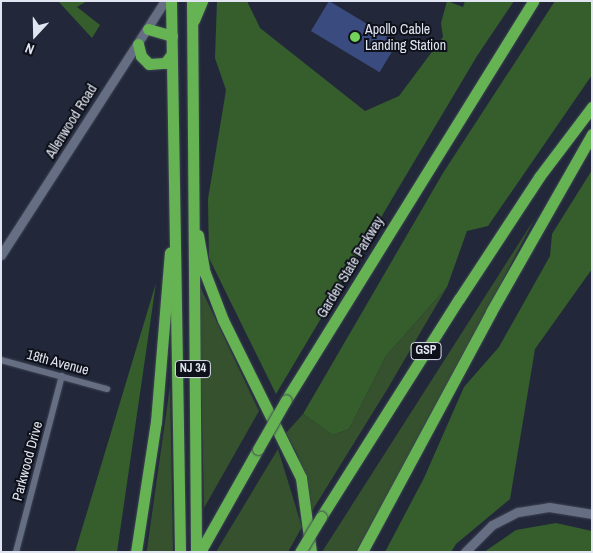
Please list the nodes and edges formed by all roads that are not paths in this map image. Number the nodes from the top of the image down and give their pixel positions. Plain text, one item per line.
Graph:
1 (165, 1) edge
2 (171, 1) edge
3 (192, 1) edge
4 (202, 1) edge
5 (533, 1) edge
6 (192, 24) junction
7 (148, 29) junction
8 (172, 36) junction
9 (138, 44) junction
10 (171, 55) junction
11 (592, 108) edge
12 (592, 134) edge
13 (193, 186) junction
14 (174, 214) junction
15 (1, 255) edge
16 (1, 360) edge
17 (62, 376) junction
18 (107, 388) dead end
19 (592, 514) edge
20 (16, 552) edge
21 (136, 552) edge
22 (180, 552) edge
23 (198, 552) edge
24 (300, 552) edge
25 (312, 552) edge
26 (362, 552) edge
27 (465, 552) edge

1 - 7 street, Allenwood Road
2 - 8 highway
3 - 6 highway, NJ 34
4 - 6 highway
5 - 23 highway, Garden State Parkway, bridge
6 - 13 highway, NJ 34
7 - 8 highway
7 - 9 street, Allenwood Road
8 - 10 highway
9 - 10 highway
9 - 15 street, Allenwood Road
10 - 14 highway
11 - 24 highway, GSP, bridge
12 - 26 highway
13 - 23 highway, NJ 34
13 - 25 highway
14 - 21 highway
14 - 22 highway, NJ 34
16 - 17 street, 18th Avenue
17 - 18 street, 18th Avenue
17 - 20 street, Parkwood Drive
19 - 27 street

